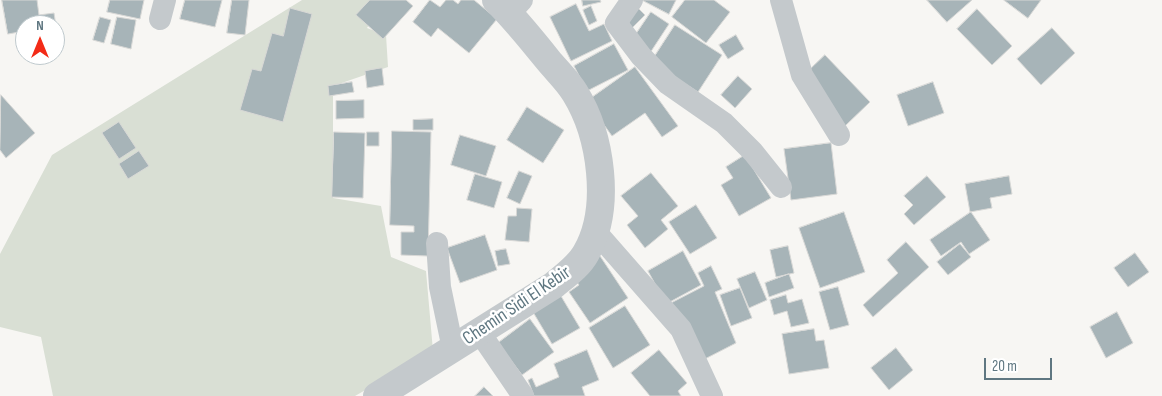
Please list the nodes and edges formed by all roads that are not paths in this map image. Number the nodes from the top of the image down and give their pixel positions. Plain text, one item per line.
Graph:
1 (632, 0) edge
2 (781, 0) edge
3 (510, 4) edge
4 (839, 135) dead end
5 (781, 187) dead end
6 (596, 232) junction
7 (437, 243) dead end
8 (480, 333) junction
9 (453, 349) junction
10 (377, 396) edge
11 (523, 396) edge
12 (712, 396) edge

1 - 5 street
2 - 4 street
3 - 6 street, Chemin Sidi El Kebir
6 - 8 street, Chemin Sidi El Kebir
6 - 12 street
7 - 9 street
8 - 9 street, Chemin Sidi El Kebir
8 - 11 street
9 - 10 street, Chemin Sidi El Kebir

